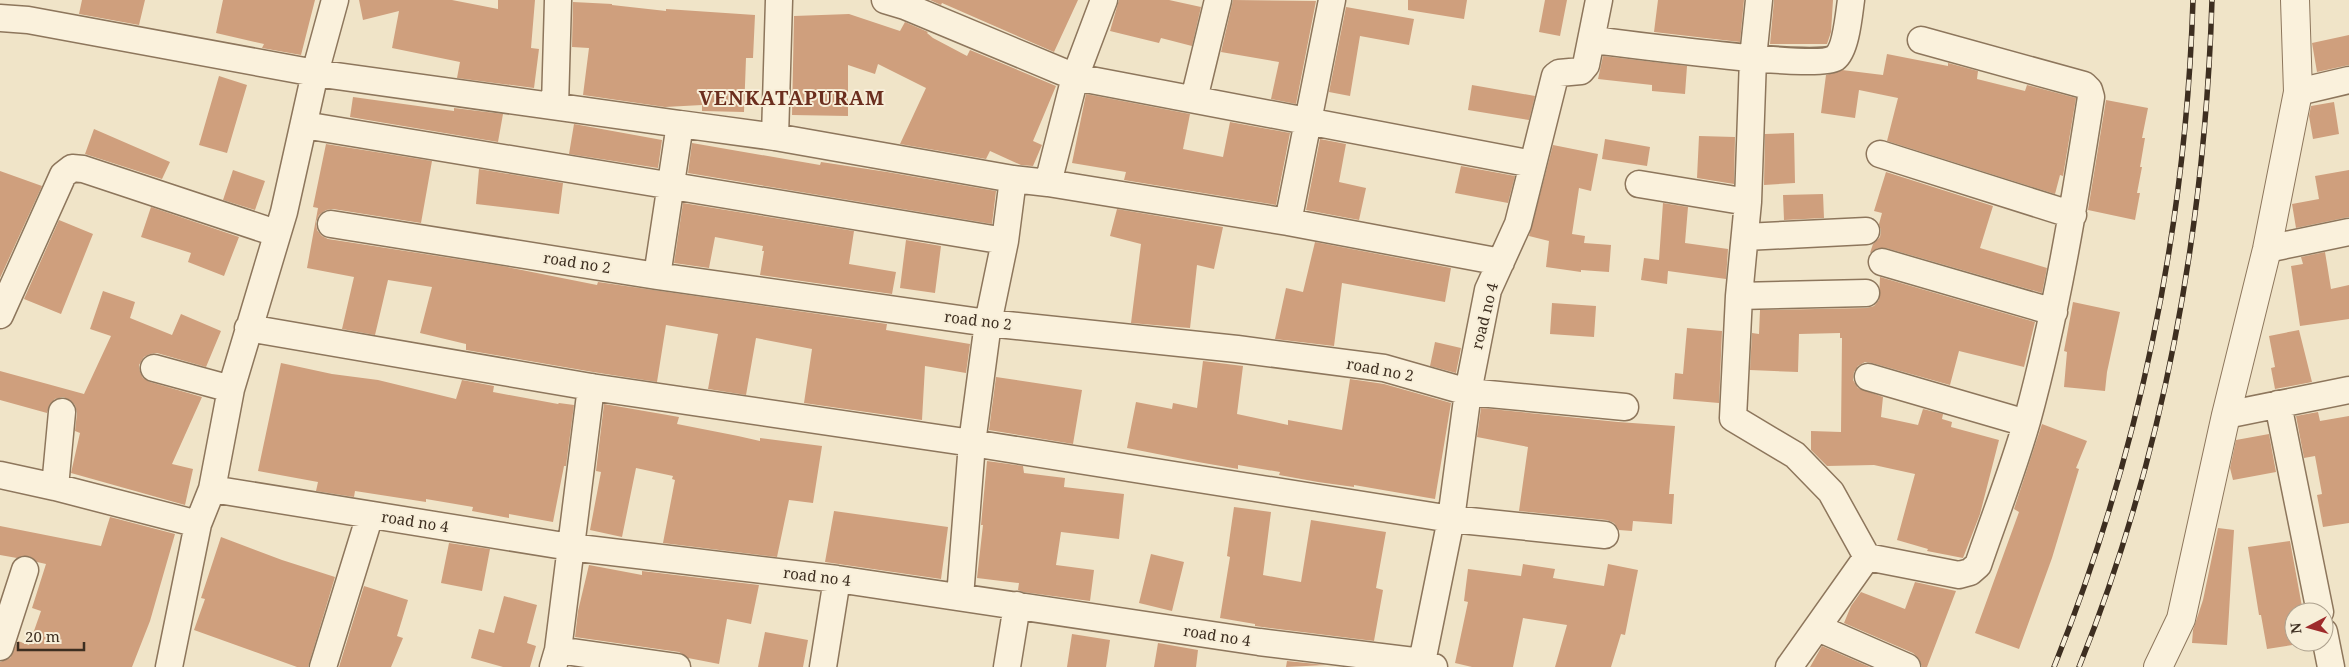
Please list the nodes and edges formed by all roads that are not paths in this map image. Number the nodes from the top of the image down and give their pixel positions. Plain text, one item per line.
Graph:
1 (335, 0) edge
2 (558, 0) edge
3 (779, 0) edge
4 (885, 0) edge
5 (1104, 0) edge
6 (1218, 0) edge
7 (1332, 0) edge
8 (1599, 0) edge
9 (1759, 0) edge
10 (1851, 0) edge
11 (2295, 0) edge
12 (27, 10) edge
13 (0, 18) edge
14 (1593, 40) junction
15 (1920, 40) dead end
16 (1753, 58) junction
17 (315, 73) junction
18 (1075, 76) junction
19 (2349, 80) edge
20 (2298, 92) junction
21 (1194, 99) junction
22 (555, 106) junction
23 (1306, 122) junction
24 (680, 124) junction
25 (304, 125) junction
26 (775, 137) junction
27 (1880, 154) dead end
28 (1533, 164) junction
29 (1013, 179) junction
30 (1048, 183) junction
31 (1639, 184) dead end
32 (671, 185) junction
33 (1748, 202) junction
34 (2073, 215) junction
35 (1288, 222) junction
36 (331, 224) dead end
37 (1866, 231) dead end
38 (2349, 232) edge
39 (276, 233) junction
40 (1745, 237) junction
41 (1006, 241) junction
42 (2267, 249) junction
43 (1501, 262) junction
44 (1882, 262) dead end
45 (657, 276) junction
46 (1866, 293) dead end
47 (1739, 296) junction
48 (2054, 312) junction
49 (0, 315) edge
50 (988, 322) junction
51 (248, 328) junction
52 (154, 368) dead end
53 (1868, 377) dead end
54 (591, 387) junction
55 (231, 389) junction
56 (2349, 390) edge
57 (1468, 392) junction
58 (2278, 404) junction
59 (1626, 407) dead end
60 (62, 412) dead end
61 (2226, 416) junction
62 (2026, 423) junction
63 (972, 443) junction
64 (0, 475) edge
65 (55, 487) junction
66 (212, 489) junction
67 (370, 515) junction
68 (1451, 519) junction
69 (198, 524) junction
70 (1605, 535) dead end
71 (570, 547) junction
72 (1867, 557) junction
73 (25, 570) dead end
74 (837, 580) junction
75 (960, 597) junction
76 (2318, 602) edge
77 (1017, 605) junction
78 (1818, 628) junction
79 (0, 647) edge
80 (2328, 652) edge
81 (555, 659) edge
82 (1425, 665) edge
83 (169, 667) edge
84 (323, 667) edge
85 (677, 667) edge
86 (823, 667) edge
87 (1008, 667) edge
88 (1789, 667) edge
89 (1908, 667) edge
90 (2158, 667) edge
91 (2331, 667) edge

1 - 17 street
2 - 22 street
3 - 26 street
4 - 18 street
5 - 18 street
6 - 21 street
7 - 23 street
8 - 14 street, road no 4
9 - 16 street
10 - 16 street
11 - 20 street
12 - 13 street
12 - 17 street
14 - 16 street
14 - 28 street, road no 4
15 - 34 street
16 - 33 street
17 - 22 street
17 - 25 street
18 - 21 street
18 - 30 street
19 - 20 street
20 - 42 street
21 - 23 street
22 - 24 street
23 - 28 street
23 - 35 street
24 - 26 street
24 - 32 street
25 - 32 street
25 - 39 street
26 - 29 street
27 - 34 street
28 - 43 street, road no 4
29 - 30 street
29 - 41 street
30 - 35 street
31 - 33 street
32 - 41 street
32 - 45 street
33 - 40 street
34 - 48 street
35 - 43 street
36 - 45 street, road no 2
37 - 40 street
38 - 42 street
39 - 49 street
39 - 51 street
40 - 47 street
41 - 50 street
42 - 61 street
43 - 57 street, road no 4
44 - 48 street
45 - 50 street, road no 2
46 - 47 street
47 - 72 street
48 - 62 street
50 - 57 street, road no 2
50 - 63 street
51 - 54 street
51 - 55 street
52 - 55 street
53 - 62 street
54 - 63 street
54 - 71 street
55 - 66 street
56 - 58 street
57 - 59 street, road no 2
57 - 68 street, road no 4
58 - 61 street
58 - 76 street
60 - 65 street
61 - 90 street
62 - 72 street
63 - 68 street
63 - 75 street
64 - 65 street
65 - 69 street
66 - 67 street, road no 4
66 - 69 street
67 - 71 street, road no 4
67 - 84 street
68 - 70 street
68 - 82 street, road no 4
69 - 83 street
71 - 74 street, road no 4
71 - 81 street
72 - 78 street
73 - 79 street
74 - 75 street, road no 4
74 - 86 street
75 - 77 street, road no 4
77 - 82 street, road no 4
77 - 87 street
78 - 88 street
78 - 89 street
80 - 91 street
81 - 85 street

